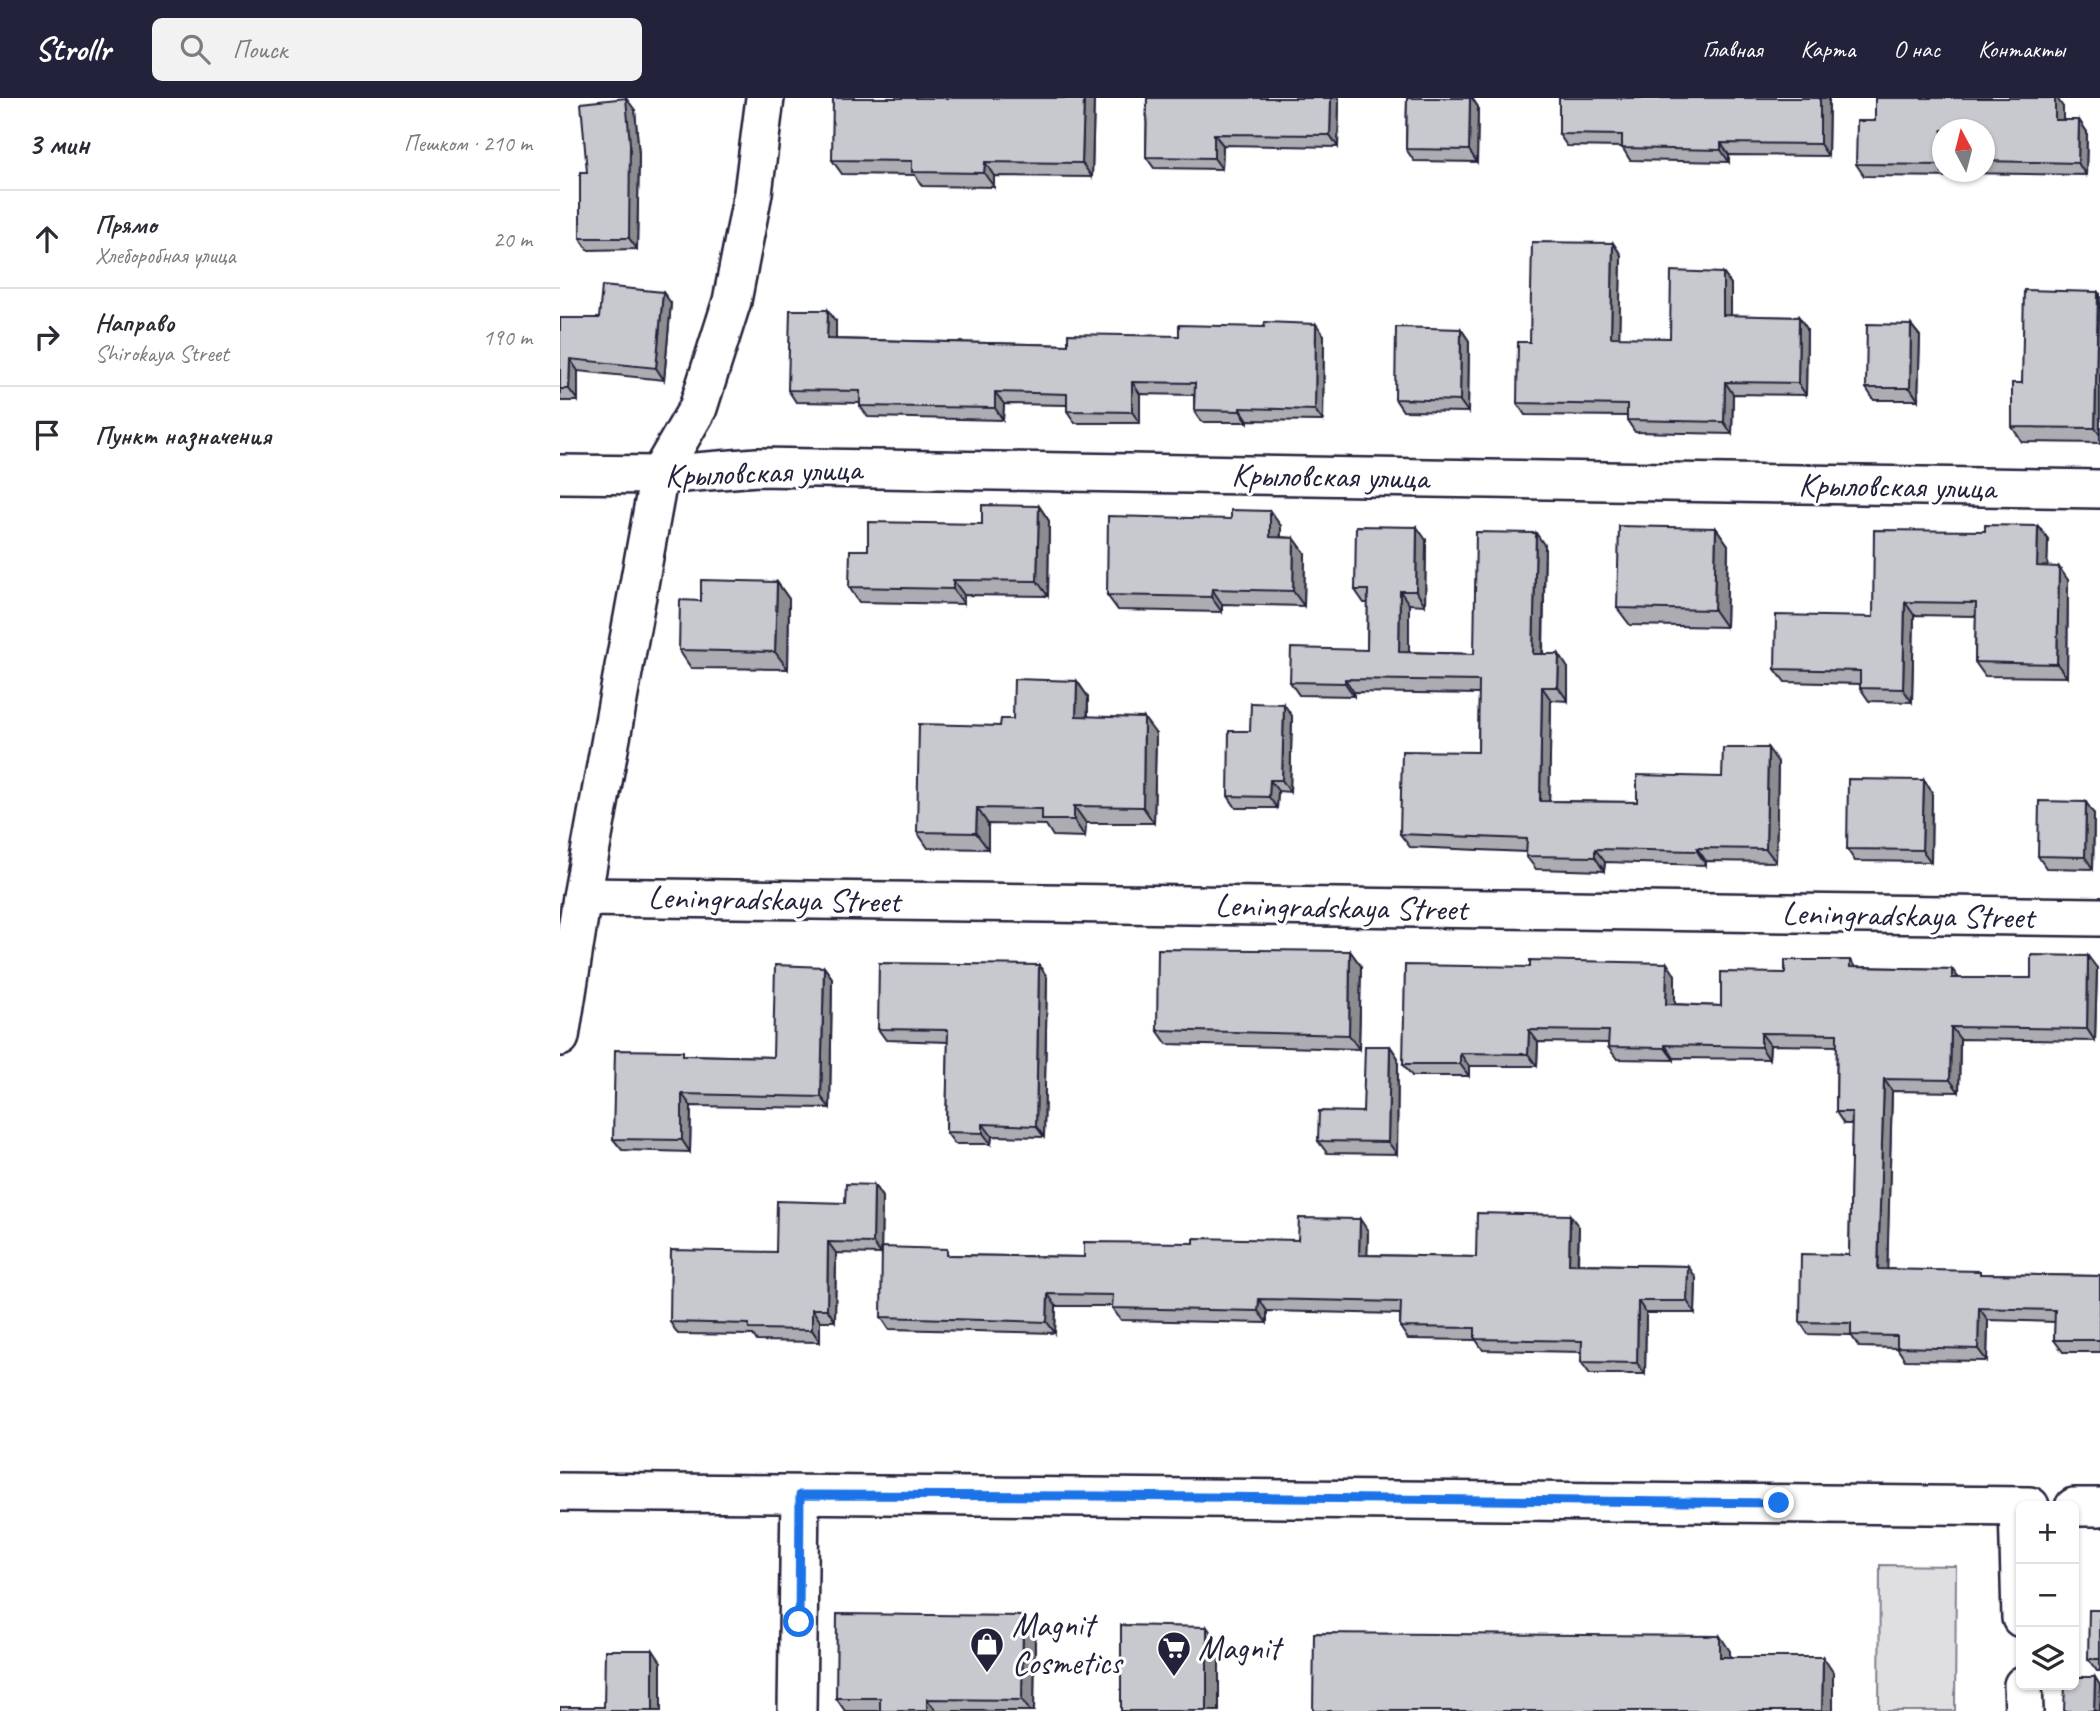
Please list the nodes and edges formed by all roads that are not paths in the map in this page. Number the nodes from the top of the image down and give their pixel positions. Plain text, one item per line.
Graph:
1 (765, 98) edge
2 (560, 474) edge
3 (659, 475) junction
4 (2100, 489) edge
5 (582, 897) junction
6 (2100, 917) edge
7 (560, 1037) edge
8 (560, 1492) edge
9 (800, 1495) junction
10 (2016, 1506) edge
11 (2079, 1507) edge
12 (2100, 1507) edge
13 (2023, 1690) edge
14 (797, 1711) edge
15 (2024, 1711) edge

1 - 3 street
2 - 3 street, Крыловская улица
3 - 4 street, Крыловская улица
3 - 5 street
5 - 6 street, Leningradskaya Street
5 - 7 street
8 - 9 street
9 - 10 street
9 - 14 street
11 - 12 street
13 - 15 street

